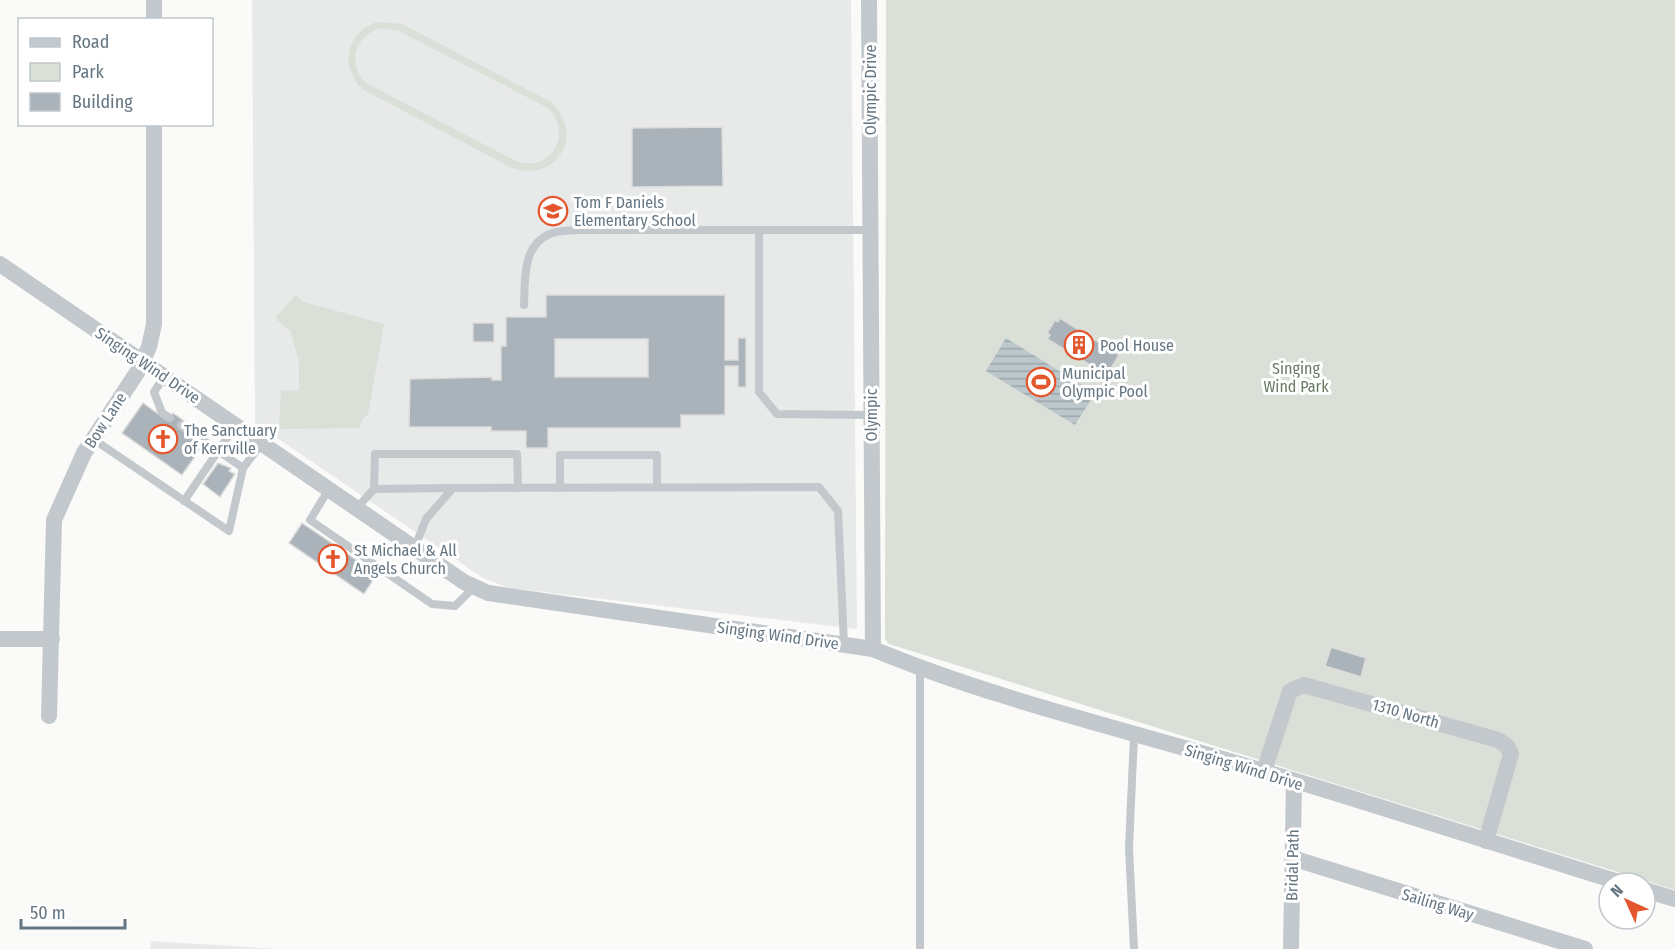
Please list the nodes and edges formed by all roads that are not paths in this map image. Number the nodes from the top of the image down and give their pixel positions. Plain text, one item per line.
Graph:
1 (154, 0) edge
2 (869, 0) edge
3 (154, 18) edge
4 (154, 126) edge
5 (870, 180) joint
6 (870, 230) junction
7 (759, 231) junction
8 (0, 264) edge
9 (524, 305) dead end
10 (142, 361) junction
11 (164, 376) junction
12 (872, 415) junction
13 (170, 418) dead end
14 (181, 425) dead end
15 (236, 425) junction
16 (93, 439) junction
17 (262, 443) junction
18 (218, 451) junction
19 (243, 468) junction
20 (657, 487) junction
21 (453, 488) junction
22 (518, 488) junction
23 (560, 488) junction
24 (330, 489) junction
25 (374, 489) junction
26 (184, 501) junction
27 (357, 508) junction
28 (415, 547) junction
29 (474, 587) junction
30 (0, 639) edge
31 (52, 639) junction
32 (844, 644) junction
33 (873, 649) junction
34 (920, 669) junction
35 (49, 716) dead end
36 (1134, 735) junction
37 (1264, 771) junction
38 (1294, 782) junction
39 (1486, 841) junction
40 (1292, 858) junction
41 (1597, 875) edge
42 (1657, 894) edge
43 (1675, 899) edge
44 (920, 949) edge
45 (1134, 949) edge
46 (1291, 949) edge
47 (1585, 949) edge

1 - 3 street
2 - 5 street, Olympic Drive
4 - 10 street, Bow Lane
5 - 6 street, Olympic
6 - 7 lane
6 - 12 street, Olympic
7 - 9 lane
7 - 12 lane
8 - 10 street, Singing Wind Drive
10 - 11 street, Singing Wind Drive
10 - 16 street, Bow Lane
11 - 13 lane
11 - 15 street, Singing Wind Drive
12 - 33 street, Olympic
14 - 18 lane
15 - 17 street, Singing Wind Drive
15 - 18 lane
16 - 26 lane
16 - 31 street, Bow Lane
17 - 19 lane
17 - 24 street, Singing Wind Drive
18 - 19 lane
18 - 26 lane
19 - 26 lane
20 - 23 lane
20 - 23 lane
20 - 32 lane
21 - 22 lane
21 - 25 lane
21 - 28 lane
22 - 23 lane
22 - 25 lane
24 - 27 street, Singing Wind Drive
24 - 29 lane
25 - 27 lane
27 - 28 street, Singing Wind Drive
28 - 29 street, Singing Wind Drive
29 - 32 street, Singing Wind Drive
30 - 31 street
31 - 35 street, Bow Lane
32 - 33 street, Singing Wind Drive
33 - 34 street, Singing Wind Drive
34 - 36 street, Singing Wind Drive
34 - 44 lane
36 - 37 street, Singing Wind Drive
36 - 45 lane
37 - 38 street, Singing Wind Drive
37 - 39 street, 1310 North
38 - 39 street, Singing Wind Drive
38 - 40 street, Bridal Path
39 - 41 street, Singing Wind Drive
40 - 46 street, Bridal Path
40 - 47 street, Sailing Way
42 - 43 street

